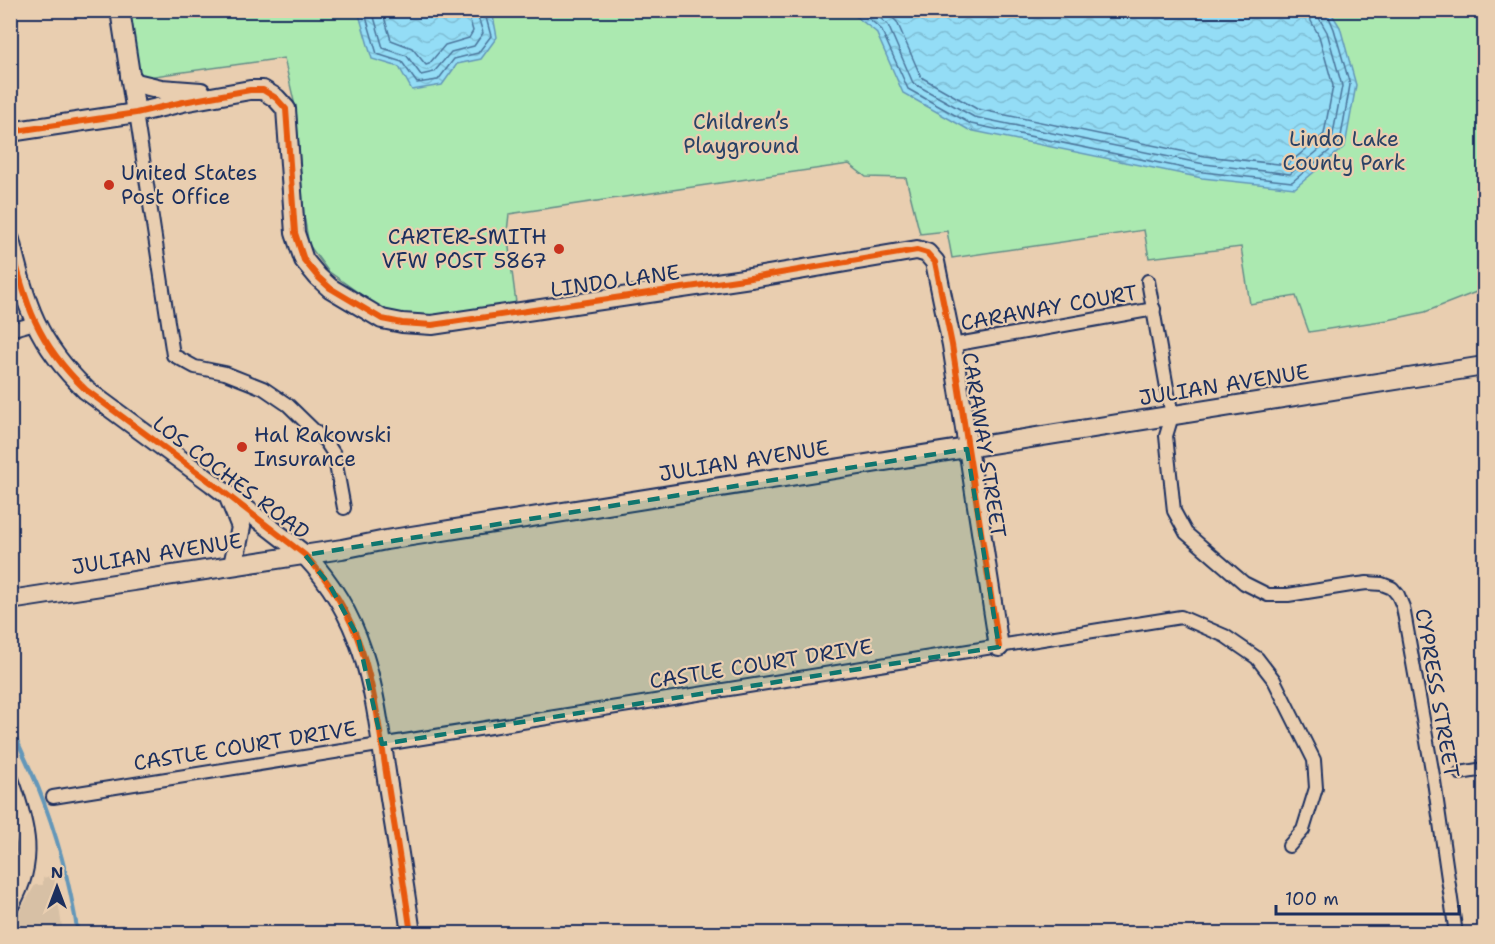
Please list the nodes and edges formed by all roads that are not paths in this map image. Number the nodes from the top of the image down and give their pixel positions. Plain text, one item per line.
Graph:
1 (120, 10) edge
2 (130, 76) junction
3 (230, 93) junction
4 (136, 113) junction
5 (10, 132) edge
6 (10, 240) edge
7 (927, 253) joint
8 (1148, 281) dead end
9 (1154, 309) junction
10 (35, 323) junction
11 (10, 330) edge
12 (952, 345) junction
13 (1485, 366) edge
14 (1172, 416) junction
15 (967, 449) junction
16 (227, 494) junction
17 (344, 508) dead end
18 (305, 555) junction
19 (233, 565) junction
20 (10, 600) edge
21 (999, 647) junction
22 (382, 744) junction
23 (1485, 769) edge
24 (1460, 773) dead end
25 (10, 782) edge
26 (53, 797) dead end
27 (1289, 846) dead end
28 (10, 904) edge
29 (411, 933) edge
30 (1456, 933) edge

1 - 2 street
2 - 3 street
2 - 4 street
3 - 4 street
3 - 7 street, LINDO LANE
4 - 5 street
4 - 17 street
6 - 10 street, LOS COCHES ROAD
7 - 12 street, CARAWAY STREET
8 - 9 street, CYPRESS STREET
9 - 12 street, CARAWAY COURT
9 - 14 street, CYPRESS STREET
10 - 11 street
10 - 16 street, LOS COCHES ROAD
12 - 15 street, CARAWAY STREET
13 - 14 street, JULIAN AVENUE
14 - 15 street, JULIAN AVENUE
14 - 30 street, CYPRESS STREET
15 - 18 street, JULIAN AVENUE
15 - 21 street, CARAWAY STREET
16 - 18 street, LOS COCHES ROAD
16 - 19 street
18 - 19 street, JULIAN AVENUE
18 - 22 street, LOS COCHES ROAD
19 - 20 street, JULIAN AVENUE
21 - 22 street, CASTLE COURT DRIVE
21 - 27 street, CASTLE COURT DRIVE
22 - 26 street, CASTLE COURT DRIVE
22 - 29 street, LOS COCHES ROAD
23 - 24 street
25 - 28 street

